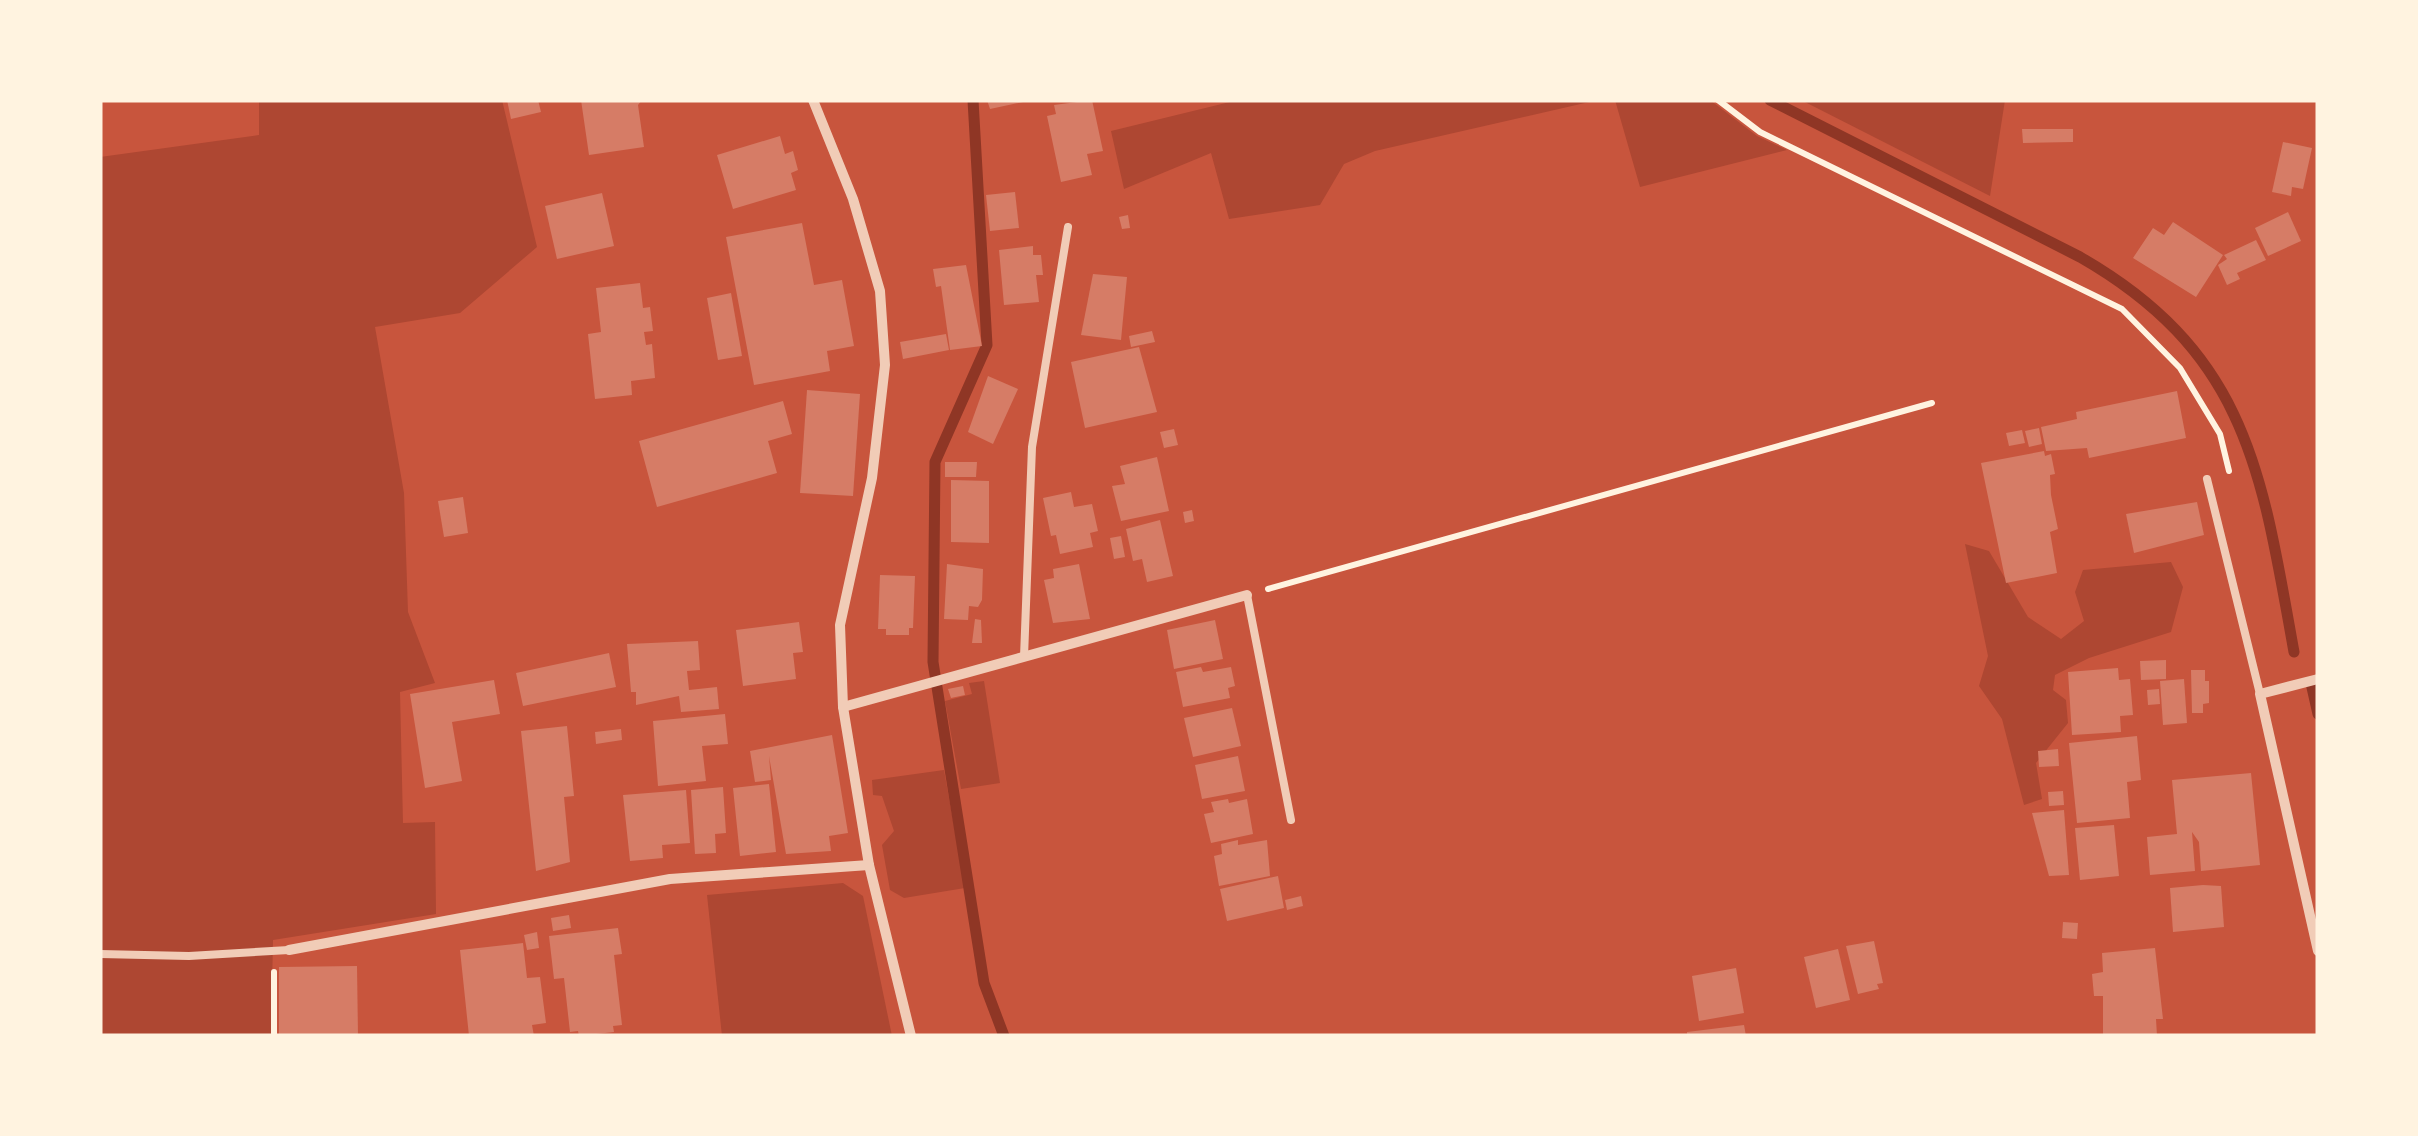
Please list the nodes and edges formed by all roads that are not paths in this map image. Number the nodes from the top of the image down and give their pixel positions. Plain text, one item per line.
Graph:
1 (814, 100) edge
2 (1068, 226) dead end
3 (2208, 479) dead end
4 (1247, 595) joint
5 (1024, 656) junction
6 (2318, 679) edge
7 (2260, 694) junction
8 (843, 707) junction
9 (1292, 820) dead end
10 (870, 865) junction
11 (289, 950) joint
12 (2318, 951) edge
13 (100, 954) edge
14 (911, 1036) edge

1 - 8 street
2 - 5 lane
3 - 7 lane
4 - 5 street
4 - 9 lane
5 - 8 street
6 - 7 street
7 - 12 street
8 - 10 street
10 - 11 street
10 - 14 street
11 - 13 lane

